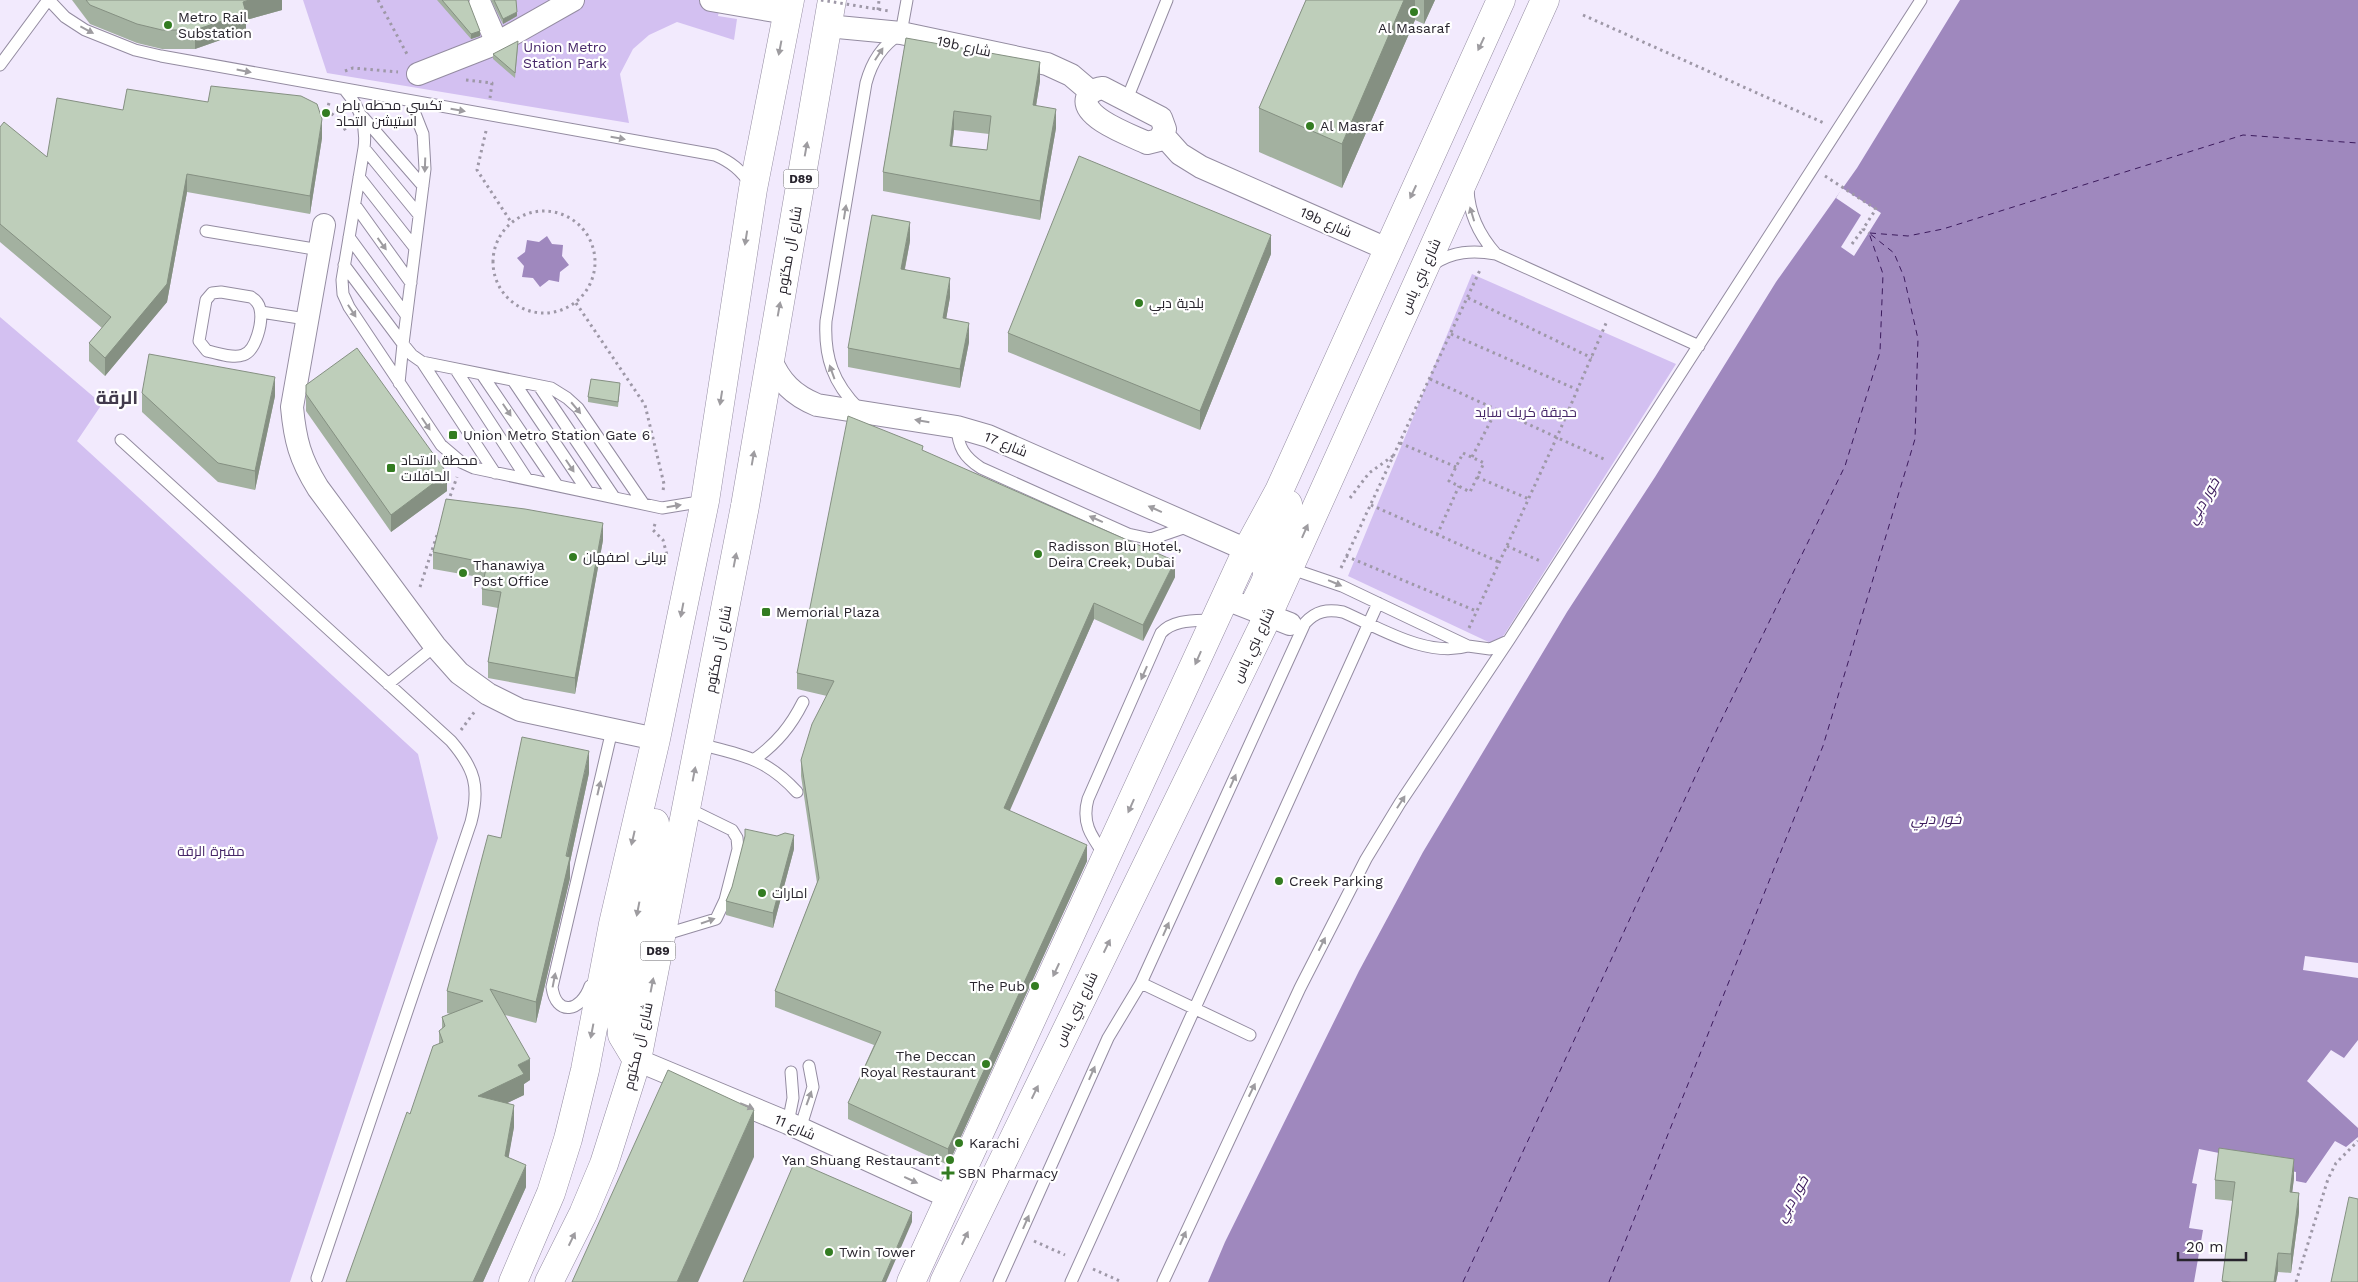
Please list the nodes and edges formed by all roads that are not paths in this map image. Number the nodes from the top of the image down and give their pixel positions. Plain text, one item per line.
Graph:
1 (48, 0) edge
2 (574, 0) edge
3 (711, 0) edge
4 (832, 0) edge
5 (907, 0) edge
6 (1168, 0) edge
7 (1501, 0) edge
8 (1544, 0) edge
9 (1921, 0) edge
10 (480, 4) dead end
11 (788, 7) edge
12 (827, 26) junction
13 (901, 33) junction
14 (497, 42) junction
15 (0, 65) edge
16 (418, 74) road end
17 (345, 90) junction
18 (1091, 92) junction
19 (1127, 99) junction
20 (410, 101) junction
21 (362, 116) junction
22 (1162, 135) junction
23 (364, 148) junction
24 (1469, 168) junction
25 (359, 177) junction
26 (423, 186) junction
27 (753, 189) junction
28 (355, 205) junction
29 (419, 215) junction
30 (324, 225) dead end
31 (206, 231) dead end
32 (349, 237) junction
33 (415, 248) junction
34 (1387, 249) junction
35 (320, 250) junction
36 (1496, 254) junction
37 (344, 265) junction
38 (1421, 274) junction
39 (411, 283) junction
40 (1369, 290) junction
41 (261, 312) junction
42 (406, 315) junction
43 (306, 319) junction
44 (403, 344) junction
45 (1699, 346) junction
46 (770, 358) junction
47 (422, 362) junction
48 (456, 370) junction
49 (483, 376) junction
50 (514, 382) junction
51 (399, 383) junction
52 (539, 386) junction
53 (860, 411) junction
54 (957, 427) junction
55 (121, 440) dead end
56 (494, 473) junction
57 (526, 479) junction
58 (557, 485) junction
59 (588, 492) junction
60 (614, 497) junction
61 (705, 501) junction
62 (643, 503) junction
63 (745, 506) junction
64 (1191, 525) junction
65 (1247, 550) junction
66 (1289, 568) junction
67 (1378, 603) junction
68 (1221, 609) junction
69 (1270, 617) junction
70 (1369, 623) junction
71 (1433, 630) junction
72 (1509, 640) junction
73 (1465, 645) junction
74 (435, 646) junction
75 (1425, 646) junction
76 (388, 684) junction
77 (803, 702) dead end
78 (612, 730) junction
79 (656, 739) junction
80 (700, 744) junction
81 (755, 759) junction
82 (797, 792) dead end
83 (687, 808) junction
84 (734, 833) junction
85 (752, 837) edge
86 (1107, 859) junction
87 (613, 924) junction
88 (662, 936) junction
89 (1141, 983) junction
90 (1194, 1008) junction
91 (1250, 1034) dead end
92 (637, 1060) junction
93 (809, 1066) dead end
94 (791, 1072) dead end
95 (794, 1126) junction
96 (951, 1198) junction
97 (317, 1278) dead end
98 (513, 1282) edge
99 (549, 1282) edge
100 (911, 1282) edge
101 (944, 1282) edge
102 (999, 1282) edge
103 (1071, 1282) edge
104 (1163, 1282) edge

1 - 15 lane
1 -> 17 lane
2 - 14 street
3 - 11 street
4 - 12 main road, شارع آل مكتوم / D89
5 - 13 lane
6 - 19 lane
7 -> 34 main road
8 - 24 main road, شارع بني ياس
9 - 45 lane
10 - 14 street
11 -> 27 main road
12 - 13 street, 19b شارع
46 -> 12 main road, شارع آل مكتوم / D89
13 - 18 street, 19b شارع
53 -> 13 lane
14 - 16 street
17 - 20 lane
17 - 21 lane
18 - 19 street, 19b شارع
18 - 22 street
19 - 22 street, 19b شارع
20 -> 26 lane
20 -> 27 lane
21 - 23 lane
21 - 26 lane
22 - 34 street, 19b شارع
23 - 25 lane
23 - 29 lane
36 -> 24 lane
24 - 38 main road, شارع بني ياس
25 - 28 lane
25 - 33 lane
26 - 29 lane
27 -> 61 main road
28 - 32 lane
28 -> 39 lane
29 - 33 lane
30 - 35 street
31 - 35 lane
32 - 37 lane
32 - 42 lane
33 - 39 lane
34 - 40 main road
35 - 43 street
36 - 38 lane
36 - 45 lane
37 - 44 lane
37 -> 51 lane
66 -> 38 main road, شارع بني ياس
39 - 42 lane
40 - 65 main road
40 - 66 main road
41 - 41 lane
41 - 43 lane
42 - 44 lane
43 - 74 street
44 - 47 lane
44 - 51 lane
45 - 72 lane
46 - 53 street, شارع 17
63 -> 46 main road, شارع آل مكتوم / D89
47 - 48 lane
47 - 56 lane
48 - 49 lane
48 - 57 lane
49 - 50 lane
49 -> 58 lane
50 - 52 lane
50 -> 59 lane
51 -> 56 lane
52 - 60 lane
52 -> 62 lane
54 -> 53 street, شارع 17
64 -> 54 street, شارع 17
64 -> 54 lane
55 - 76 lane
56 - 57 lane
57 - 58 lane
58 - 59 lane
59 - 60 lane
60 - 62 lane
62 -> 61 lane
61 - 63 main road
61 -> 79 main road
80 -> 63 main road, شارع آل مكتوم / D89
64 - 65 street, شارع 17
65 - 68 main road
65 - 69 main road
66 -> 67 lane
66 - 69 main road, شارع بني ياس
67 - 70 lane
67 - 71 lane
68 - 69 street
68 -> 86 main road
68 -> 86 lane
101 -> 69 main road, شارع بني ياس
70 - 75 lane
89 -> 70 lane
70 - 90 lane
71 - 73 lane
71 - 75 lane
72 - 73 lane
104 -> 72 lane
73 - 75 lane
74 - 76 lane
74 - 78 street
76 - 97 lane
77 - 81 lane
78 - 79 street
87 -> 78 lane
79 -> 87 main road
79 -> 92 main road
80 - 81 lane
83 -> 80 main road, شارع آل مكتوم / D89
81 - 82 lane
83 - 84 lane
83 - 88 main road, شارع آل مكتوم / D89
84 - 85 lane
88 -> 84 lane
86 -> 96 main road
87 -> 98 main road
92 -> 88 main road, شارع آل مكتوم / D89
89 - 90 lane
102 -> 89 lane
90 - 91 lane
90 - 103 lane
92 -> 95 street, شارع 11
99 -> 92 main road, شارع آل مكتوم / D89
95 -> 93 lane
94 - 95 lane
95 -> 96 street, شارع 11
96 - 100 main road

